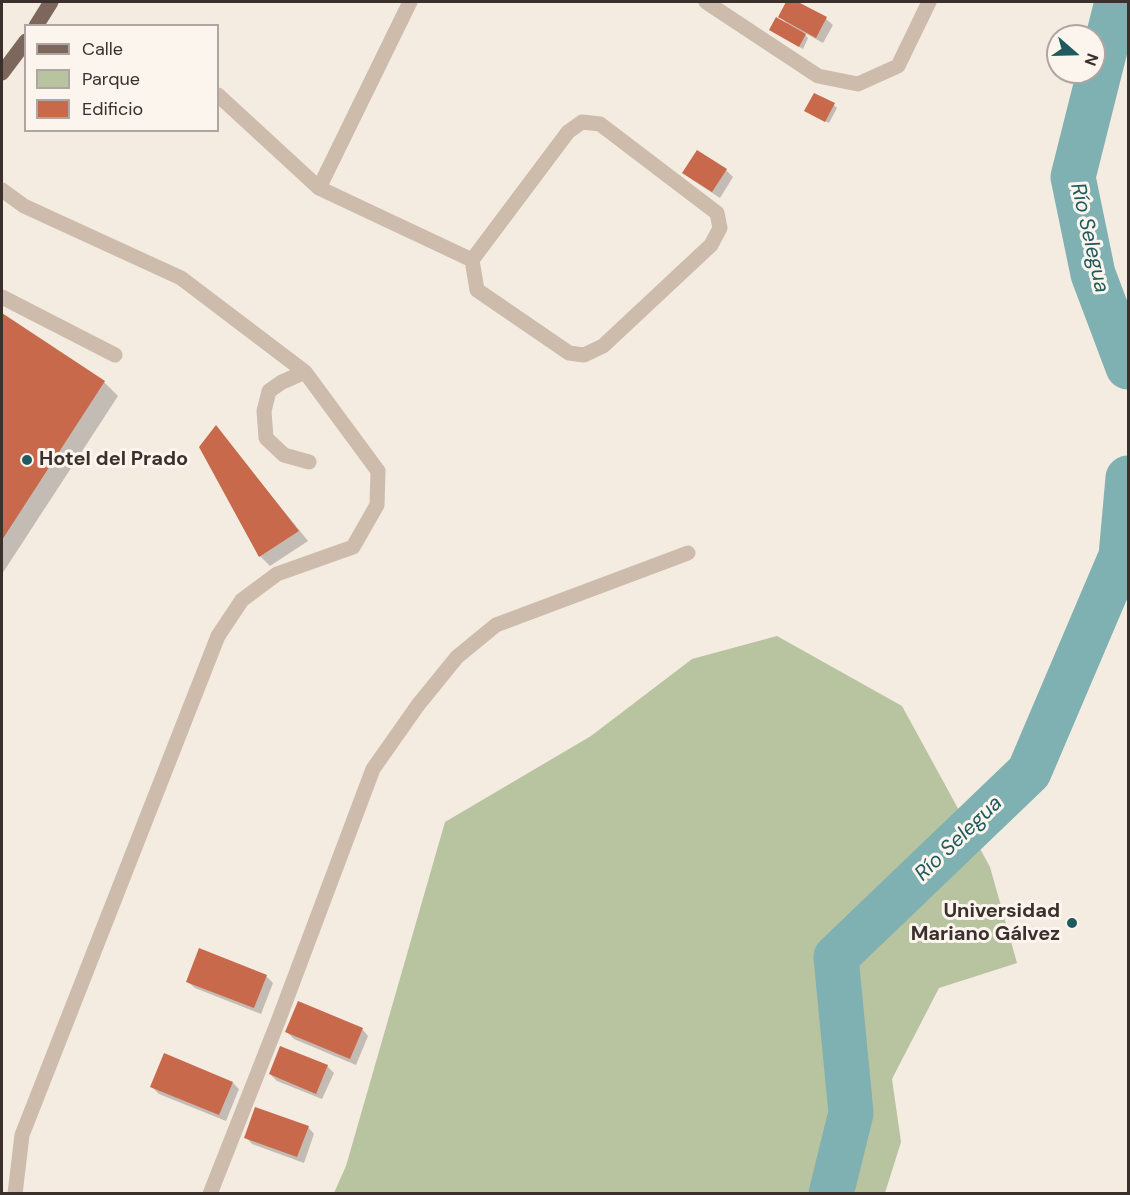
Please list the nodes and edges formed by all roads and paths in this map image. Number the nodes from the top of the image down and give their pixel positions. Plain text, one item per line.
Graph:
1 (51, 2) edge
2 (410, 2) edge
3 (706, 2) edge
4 (929, 2) edge
5 (37, 24) edge
6 (24, 44) edge
7 (2, 74) edge
8 (219, 96) edge
9 (319, 189) junction
10 (2, 190) edge
11 (472, 260) junction
12 (2, 297) edge
13 (115, 355) dead end
14 (305, 372) junction
15 (309, 462) dead end
16 (688, 553) dead end
17 (15, 1194) edge
18 (210, 1194) edge

1 - 5 main road
2 - 9 street
3 - 4 street
6 - 7 main road
8 - 9 street
9 - 11 street
10 - 14 street
11 - 11 street
12 - 13 street
14 - 15 street
14 - 17 street
16 - 18 street

